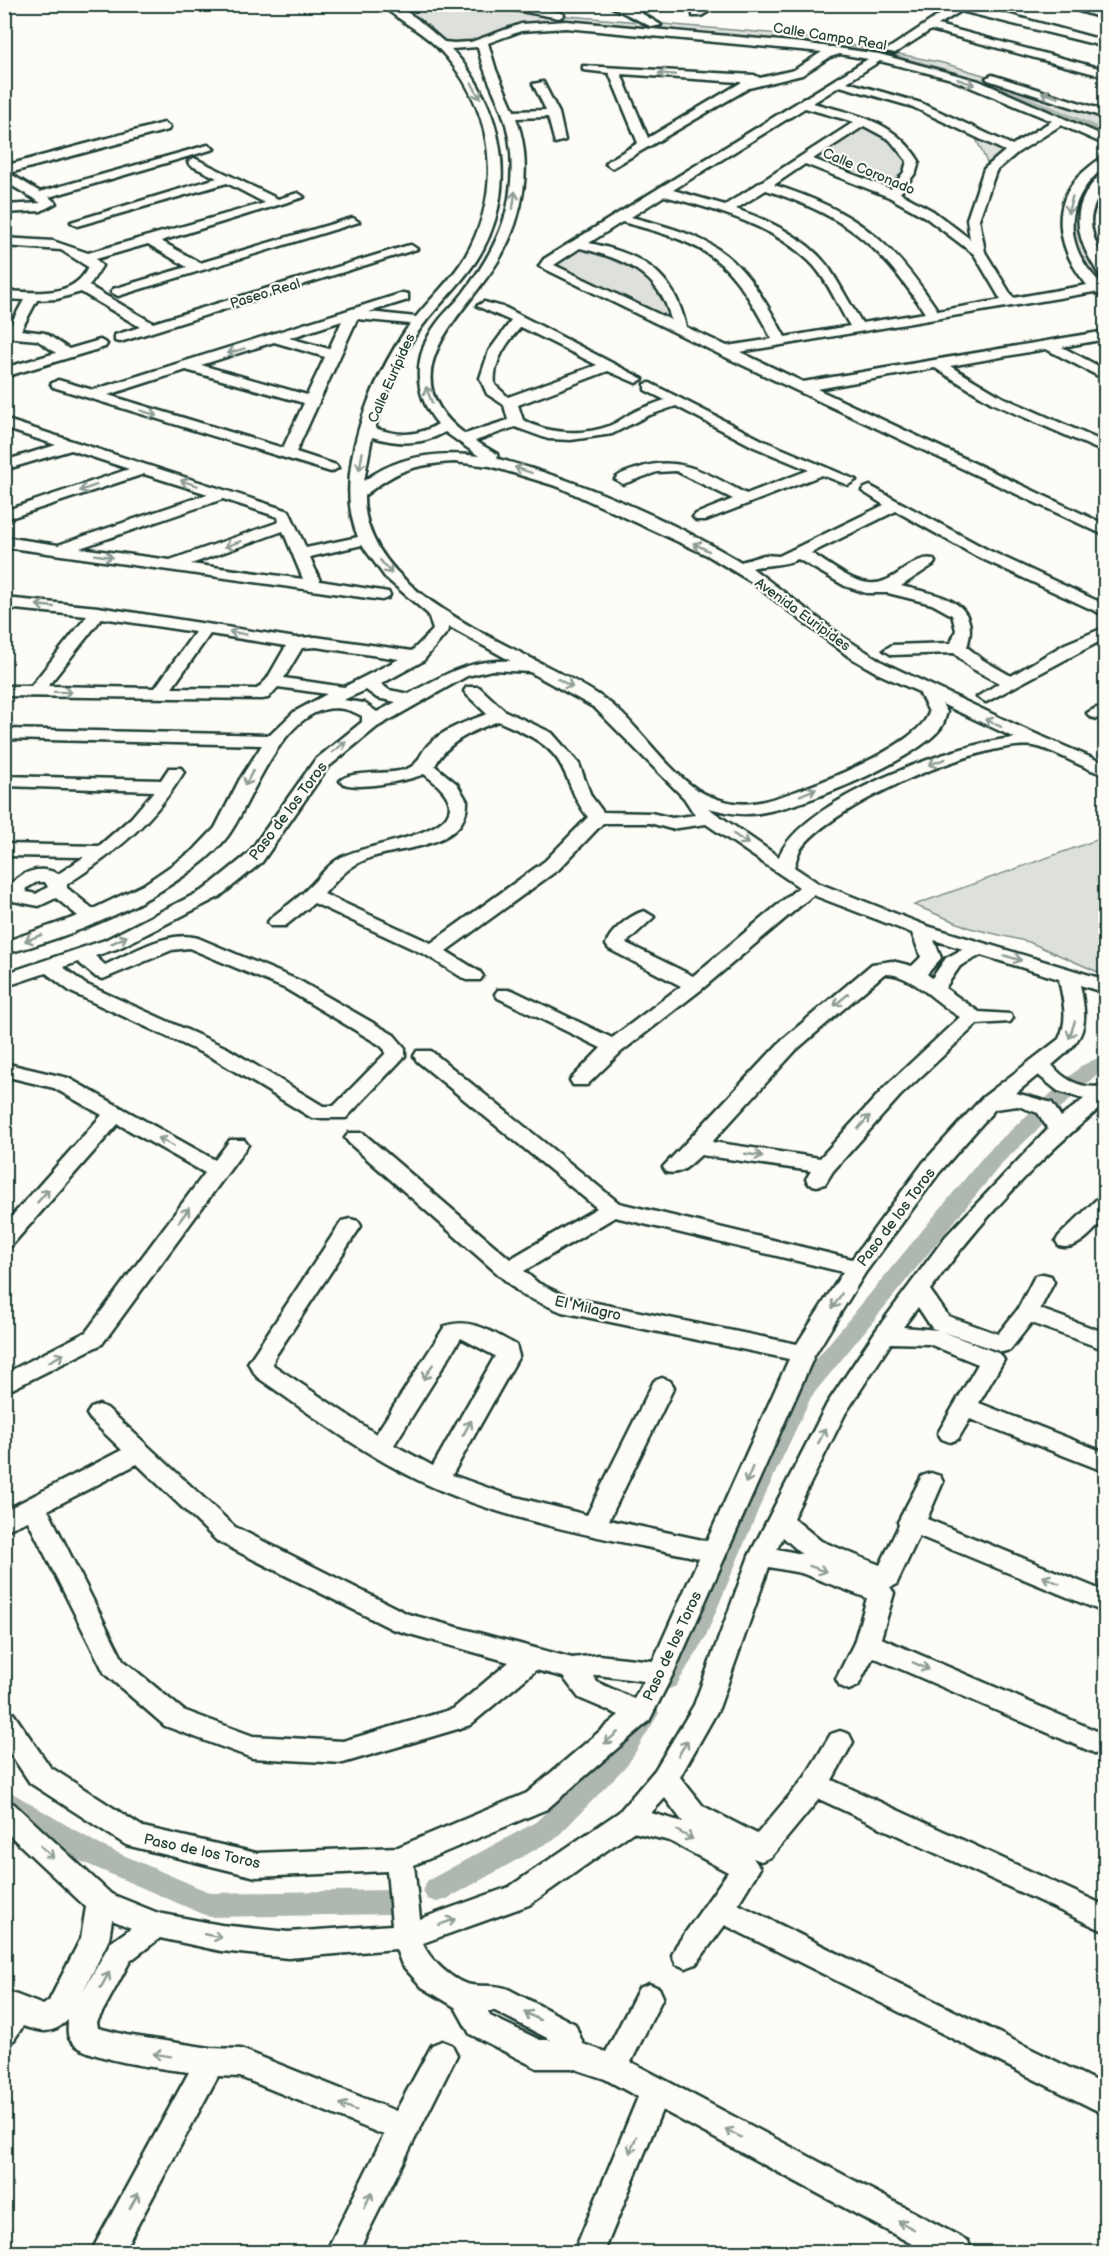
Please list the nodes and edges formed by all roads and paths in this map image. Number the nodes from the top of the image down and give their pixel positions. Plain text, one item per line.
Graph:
1 (487, 4) edge
2 (716, 4) edge
3 (1061, 4) edge
4 (392, 6) edge
5 (609, 6) edge
6 (962, 6) edge
7 (521, 7) edge
8 (535, 12) junction
9 (697, 14) dead end
10 (1106, 16) edge
11 (628, 17) junction
12 (535, 25) junction
13 (928, 26) junction
14 (483, 44) junction
15 (1106, 44) edge
16 (441, 45) junction
17 (813, 46) junction
18 (842, 51) junction
19 (891, 51) junction
20 (879, 57) junction
21 (802, 66) junction
22 (587, 68) dead end
23 (613, 69) junction
24 (1106, 74) edge
25 (742, 82) junction
26 (840, 83) junction
27 (539, 84) dead end
28 (702, 91) junction
29 (805, 104) junction
30 (554, 113) junction
31 (510, 115) junction
32 (1106, 115) edge
33 (1060, 121) junction
34 (862, 122) junction
35 (164, 127) dead end
36 (973, 132) junction
37 (559, 140) dead end
38 (1106, 142) edge
39 (645, 145) junction
40 (208, 149) dead end
41 (1013, 150) junction
42 (805, 160) junction
43 (985, 160) junction
44 (1106, 160) edge
45 (194, 162) dead end
46 (612, 164) dead end
47 (4, 170) edge
48 (4, 175) edge
49 (1106, 176) edge
50 (229, 179) junction
51 (766, 186) junction
52 (664, 192) junction
53 (892, 194) junction
54 (39, 196) junction
55 (298, 197) dead end
56 (276, 203) junction
57 (4, 209) edge
58 (728, 209) junction
59 (929, 214) junction
60 (621, 218) junction
61 (962, 218) junction
62 (77, 222) dead end
63 (353, 222) dead end
64 (150, 240) junction
65 (4, 242) edge
66 (578, 244) junction
67 (411, 249) dead end
68 (979, 252) junction
69 (89, 257) junction
70 (198, 268) junction
71 (1106, 274) edge
72 (82, 287) junction
73 (1101, 291) edge
74 (118, 292) dead end
75 (4, 295) edge
76 (443, 295) junction
77 (33, 296) junction
78 (403, 297) dead end
79 (467, 297) junction
80 (1008, 300) junction
81 (484, 306) dead end
82 (352, 314) junction
83 (933, 314) junction
84 (418, 321) junction
85 (518, 322) junction
86 (857, 326) junction
87 (679, 327) junction
88 (151, 328) junction
89 (8, 334) edge
90 (1106, 334) edge
91 (120, 338) dead end
92 (275, 338) junction
93 (779, 339) junction
94 (100, 344) dead end
95 (1050, 346) junction
96 (724, 351) junction
97 (68, 354) junction
98 (333, 355) junction
99 (939, 365) junction
100 (187, 366) junction
101 (607, 366) junction
102 (4, 373) edge
103 (1106, 376) edge
104 (58, 384) dead end
105 (801, 387) junction
106 (93, 395) junction
107 (312, 401) junction
108 (674, 402) junction
109 (510, 403) junction
110 (4, 423) edge
111 (446, 425) junction
112 (522, 426) junction
113 (368, 430) junction
114 (463, 440) junction
115 (70, 445) junction
116 (477, 448) junction
117 (1106, 449) edge
118 (287, 455) junction
119 (500, 462) junction
120 (4, 466) edge
121 (330, 468) dead end
122 (143, 469) junction
123 (821, 470) junction
124 (622, 479) dead end
125 (848, 480) dead end
126 (870, 491) dead end
127 (223, 494) junction
128 (356, 495) junction
129 (744, 499) junction
130 (897, 505) junction
131 (4, 516) edge
132 (701, 517) dead end
133 (288, 524) junction
134 (1106, 531) edge
135 (369, 539) junction
136 (4, 542) edge
137 (59, 550) junction
138 (800, 552) junction
139 (300, 554) junction
140 (782, 561) junction
141 (927, 562) dead end
142 (172, 566) junction
143 (740, 567) junction
144 (756, 580) junction
145 (313, 584) junction
146 (888, 588) junction
147 (382, 595) dead end
148 (4, 603) edge
149 (1106, 611) edge
150 (98, 612) junction
151 (435, 612) junction
152 (207, 628) junction
153 (1106, 632) edge
154 (296, 643) junction
155 (958, 648) junction
156 (892, 650) dead end
157 (417, 657) junction
158 (537, 667) junction
159 (373, 678) junction
160 (1010, 682) junction
161 (270, 685) junction
162 (926, 689) junction
163 (4, 691) edge
164 (36, 691) junction
165 (473, 691) dead end
166 (344, 692) junction
167 (159, 694) junction
168 (986, 697) dead end
169 (411, 700) junction
170 (324, 702) junction
171 (499, 716) junction
172 (370, 723) junction
173 (4, 735) edge
174 (1035, 742) junction
175 (4, 744) edge
176 (269, 746) junction
177 (424, 767) junction
178 (1106, 770) edge
179 (4, 781) edge
180 (349, 781) dead end
181 (699, 807) junction
182 (598, 817) junction
183 (4, 850) edge
184 (105, 852) junction
185 (784, 869) junction
186 (57, 886) junction
187 (811, 887) junction
188 (312, 896) junction
189 (21, 899) edge
190 (90, 916) junction
191 (644, 917) dead end
192 (278, 922) dead end
193 (68, 925) junction
194 (920, 930) junction
195 (4, 948) edge
196 (980, 948) junction
197 (433, 951) junction
198 (82, 955) junction
199 (49, 966) junction
200 (103, 973) junction
201 (1067, 973) junction
202 (915, 975) junction
203 (473, 976) dead end
204 (4, 981) edge
205 (695, 985) junction
206 (1106, 987) edge
207 (78, 988) junction
208 (933, 991) junction
209 (505, 994) dead end
210 (972, 1017) junction
211 (1003, 1018) dead end
212 (614, 1047) junction
213 (424, 1056) dead end
214 (1040, 1062) junction
215 (4, 1069) edge
216 (580, 1080) dead end
217 (1103, 1094) edge
218 (989, 1103) junction
219 (115, 1114) junction
220 (1059, 1130) junction
221 (356, 1138) dead end
222 (237, 1145) dead end
223 (696, 1147) junction
224 (674, 1167) dead end
225 (217, 1170) junction
226 (1106, 1203) edge
227 (612, 1209) junction
228 (350, 1226) dead end
229 (1097, 1227) edge
230 (4, 1240) edge
231 (1067, 1241) dead end
232 (857, 1268) junction
233 (508, 1270) junction
234 (1042, 1282) dead end
235 (918, 1290) junction
236 (1027, 1313) junction
237 (885, 1335) junction
238 (1106, 1342) edge
239 (997, 1352) junction
240 (803, 1354) junction
241 (4, 1385) edge
242 (662, 1387) dead end
243 (965, 1407) junction
244 (99, 1414) dead end
245 (950, 1433) dead end
246 (379, 1449) junction
247 (140, 1452) junction
248 (1106, 1463) edge
249 (438, 1479) junction
250 (930, 1482) dead end
251 (34, 1507) junction
252 (779, 1521) junction
253 (4, 1522) edge
254 (910, 1522) junction
255 (594, 1526) junction
256 (716, 1552) junction
257 (761, 1556) junction
258 (884, 1585) junction
259 (1106, 1602) edge
260 (867, 1643) junction
261 (532, 1658) junction
262 (572, 1669) junction
263 (662, 1672) junction
264 (849, 1679) dead end
265 (640, 1713) junction
266 (4, 1721) edge
267 (840, 1742) dead end
268 (1106, 1747) edge
269 (664, 1778) junction
270 (815, 1785) junction
271 (4, 1812) edge
272 (629, 1820) junction
273 (400, 1859) junction
274 (754, 1859) junction
275 (101, 1903) junction
276 (720, 1909) junction
277 (1106, 1920) edge
278 (156, 1924) junction
279 (407, 1936) junction
280 (686, 1955) dead end
281 (649, 1997) dead end
282 (9, 2015) edge
283 (442, 2055) dead end
284 (210, 2062) junction
285 (613, 2068) junction
286 (654, 2091) junction
287 (1106, 2101) edge
288 (402, 2128) junction
289 (106, 2253) edge
290 (342, 2253) edge
291 (589, 2253) edge
292 (957, 2253) edge

1 - 7 street, Calle Campo Real
2 - 9 street
3 - 10 street
4 - 16 street
5 - 11 street
6 - 13 street
6 - 15 street
7 - 8 street, Calle Campo Real
8 - 11 street, Calle Campo Real
8 - 12 street
11 - 19 street, Calle Campo Real
12 - 14 street, Calle Campo Real
12 - 17 street, Calle Campo Real
13 - 19 street
13 - 24 street
14 - 16 street
14 - 31 street
16 -> 76 street, Calle Eurípides
17 - 18 street, Calle Campo Real
17 - 21 street
18 - 20 street, Calle Campo Real
18 - 21 street
32 -> 19 street, Calle Campo Real
20 - 26 street
20 -> 33 street, Calle Campo Real
21 - 25 street
22 - 23 street
28 -> 23 street
23 - 39 street
25 - 28 street
25 - 28 street
26 - 29 street
26 - 36 street
27 - 30 street
28 - 39 street
29 - 34 street
29 - 52 street
30 - 31 street
30 - 37 street
79 -> 31 street, Calle Eurípides
33 - 38 street, Calle Campo Real
33 - 41 street
34 - 42 street
34 - 53 street
35 - 47 street
36 - 41 street
36 - 43 street
39 - 46 street
40 - 54 street
41 - 43 street
42 - 51 street
42 - 53 street, Calle Coronado
43 - 61 street
44 -> 73 street
45 - 50 street
48 - 54 street
49 - 71 street
50 - 56 street
50 - 62 street
51 - 58 street
51 - 83 street
52 - 58 street
52 - 60 street
53 - 59 street, Calle Coronado
54 - 57 street
55 - 56 street
56 - 64 street
58 - 86 street
59 - 61 street
59 - 68 street, Calle Coronado
60 - 66 street
60 - 93 street
61 - 68 street
63 - 70 street
64 - 69 street
64 - 70 street
65 - 69 street
66 - 87 street
66 - 87 street
67 - 88 street, Paseo Real
68 - 80 street
69 - 72 street
70 - 74 street
72 - 77 street
72 - 88 street
73 - 80 street
75 - 77 street
76 - 79 street
76 - 84 street, Calle Eurípides
77 - 89 street
78 - 82 street
111 -> 79 street, Calle Eurípides
80 - 83 street
81 - 85 street
82 - 84 street
82 - 92 street
82 - 98 street
83 - 86 street
84 - 113 street, Calle Eurípides
85 - 101 street
85 - 109 street
86 - 93 street
87 - 96 street
88 - 91 street, Paseo Real
89 - 97 street
90 - 95 street
92 - 98 street
92 -> 100 street
93 - 96 street
94 - 97 street
95 - 99 street
95 - 103 street
96 - 105 street
97 - 102 street
98 - 107 street
99 - 105 street
99 - 117 street
100 - 106 street
100 - 107 street
101 - 108 street
101 - 109 street
104 - 106 street
105 - 134 street
106 -> 118 street
107 - 118 street
108 - 112 street
108 - 123 street
109 - 112 street
110 - 115 street
111 - 113 street
111 - 114 street, Calle Eurípides
112 - 114 street
112 - 116 street
113 -> 128 street, Calle Eurípides
114 - 116 street, Calle Eurípides
115 - 120 street
115 - 122 street
116 - 119 street, Calle Eurípides
118 - 121 street
119 - 128 street
143 -> 119 street, Avenida Euripides
127 -> 122 street
122 -> 131 street
123 - 125 street
123 - 129 street
124 - 129 street
126 - 130 street
127 - 133 street
127 - 137 street
128 - 135 street, Calle Eurípides
129 - 132 street
130 - 138 street
130 - 149 street
133 - 139 street
133 -> 142 street
135 - 139 street
135 -> 151 street, Calle Eurípides
136 - 137 street
137 -> 142 street
138 - 140 street
138 - 146 street
139 - 145 street
140 - 143 street
140 - 144 street
141 - 146 street
142 - 145 street
143 - 144 street, Avenida Euripides
144 - 162 street, Avenida Euripides
145 - 147 street
146 - 155 street
150 -> 148 street
150 - 152 street
150 - 164 street
151 - 157 street
151 - 158 street, Calle Eurípides
154 -> 152 street
152 - 167 street
153 - 160 street
154 - 157 street
154 - 161 street
155 - 156 street
155 - 160 street
157 - 159 street
158 - 169 street, Paso de los Toros
158 -> 181 street, Calle Eurípides
159 - 166 street
159 - 169 street
160 - 168 street
161 - 166 street
161 - 167 street
161 - 170 street
174 -> 162 street, Avenida Euripides
181 -> 162 street
163 - 164 street
164 -> 167 street
165 - 171 street
166 - 170 street
169 - 172 street, Paso de los Toros
170 - 172 street
170 - 176 street
171 - 177 street
171 - 182 street
198 -> 172 street, Paso de los Toros
173 - 176 street
174 - 178 street, Avenida Euripides
174 -> 185 street
175 - 176 street
176 -> 190 street
177 - 180 street
177 - 188 street
179 - 184 street
181 - 182 street
181 -> 185 street
182 - 197 street
183 - 184 street
184 - 186 street
185 - 187 street
186 - 189 street
186 - 189 street
186 - 190 street
187 - 194 street
187 - 205 street
188 - 192 street
188 - 197 street
189 - 193 street
190 - 193 street
191 - 205 street
193 -> 195 street
194 - 196 street
194 - 202 street
196 -> 201 street
196 - 208 street
197 - 203 street
198 - 199 street, Paso de los Toros
198 - 200 street
199 - 204 street, Paso de los Toros
199 - 207 street
200 - 207 street
200 - 207 street
201 - 206 street
201 -> 214 street, Paso de los Toros
202 - 208 street
202 -> 223 street
205 - 212 street
208 - 210 street
209 - 212 street
210 - 211 street
223 -> 210 street
212 - 216 street
213 - 227 street
214 - 217 street
214 - 218 street, Paso de los Toros
215 - 219 street
217 - 220 street
218 - 220 street
218 - 232 street, Paso de los Toros
225 -> 219 street
230 -> 219 street
220 - 235 street
221 - 233 street, El Milagro
222 - 225 street
223 - 224 street
241 -> 225 street
226 - 229 street
227 - 232 street
227 - 233 street
228 - 246 street
229 - 231 street
232 -> 240 street, Paso de los Toros
233 - 240 street, El Milagro
234 - 236 street
235 - 237 street
235 - 239 street
236 - 238 street
236 - 239 street
237 - 239 street
252 -> 237 street
239 - 243 street
240 -> 256 street, Paso de los Toros
242 - 255 street
243 - 245 street
243 - 248 street
244 - 247 street
246 - 249 street
249 -> 246 street
247 - 251 street
247 - 261 street
249 - 255 street
250 - 254 street
251 - 253 street
251 - 261 street
252 - 257 street
252 - 258 street
254 - 258 street
259 -> 254 street
255 - 256 street
256 - 263 street, Paso de los Toros
257 -> 258 street
269 -> 257 street
258 - 260 street
260 - 264 street
260 -> 268 street
261 - 262 street
262 - 263 street
262 - 265 street
263 - 265 street, Paso de los Toros
265 -> 273 street, Paso de los Toros
266 - 273 street, Paso de los Toros
267 - 270 street
269 - 272 street
269 - 274 street
270 - 274 street
270 - 277 street
271 -> 275 street
272 -> 274 street
279 -> 272 street
273 - 279 street
274 - 276 street
275 - 278 street
275 - 282 street
276 - 280 street
276 - 287 street
278 -> 279 street
284 -> 278 street
279 - 285 street
281 - 285 street
283 - 288 street
288 -> 284 street
289 -> 284 street
285 - 286 street
286 -> 291 street
292 -> 286 street
290 -> 288 street

